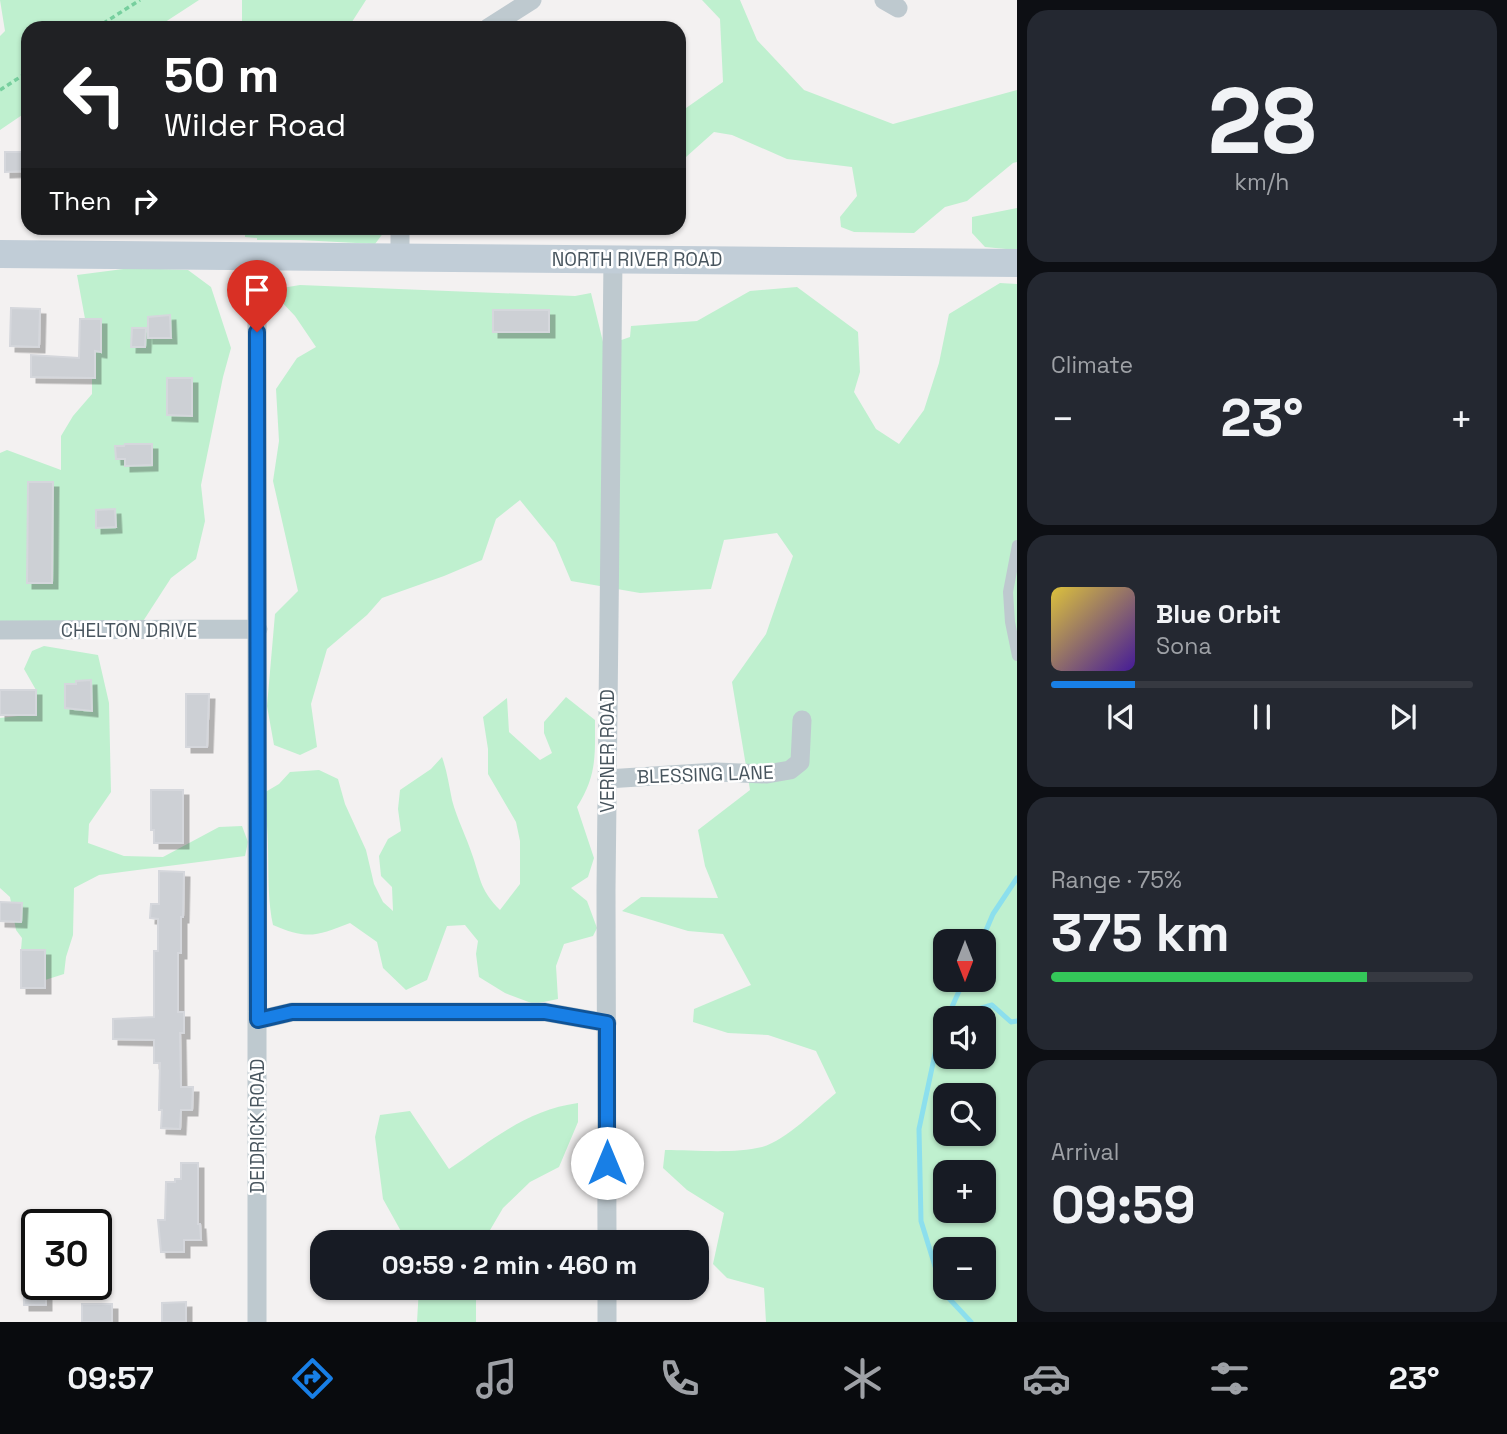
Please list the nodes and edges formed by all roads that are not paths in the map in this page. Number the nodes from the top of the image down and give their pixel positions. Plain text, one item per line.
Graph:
1 (532, 0) edge
2 (499, 21) edge
3 (400, 235) edge
4 (0, 254) edge
5 (257, 258) junction
6 (400, 258) junction
7 (613, 259) junction
8 (1017, 263) edge
9 (1017, 545) edge
10 (258, 629) junction
11 (0, 630) edge
12 (1017, 656) edge
13 (802, 720) dead end
14 (607, 779) junction
15 (258, 1020) junction
16 (607, 1023) junction
17 (607, 1230) edge
18 (607, 1300) edge
19 (257, 1322) edge
20 (607, 1322) edge

1 - 2 street
3 - 6 street
4 - 5 street, NORTH RIVER ROAD
5 - 6 street, NORTH RIVER ROAD
5 - 10 street, DEIDRICK ROAD
6 - 7 street, NORTH RIVER ROAD
7 - 8 street, NORTH RIVER ROAD
7 - 14 street, VERNER ROAD
9 - 12 lane
10 - 11 street, CHELTON DRIVE
10 - 15 street, DEIDRICK ROAD
13 - 14 street, BLESSING LANE
14 - 16 street, VERNER ROAD
15 - 16 street
15 - 19 street, DEIDRICK ROAD
16 - 17 street, VERNER ROAD
18 - 20 street

